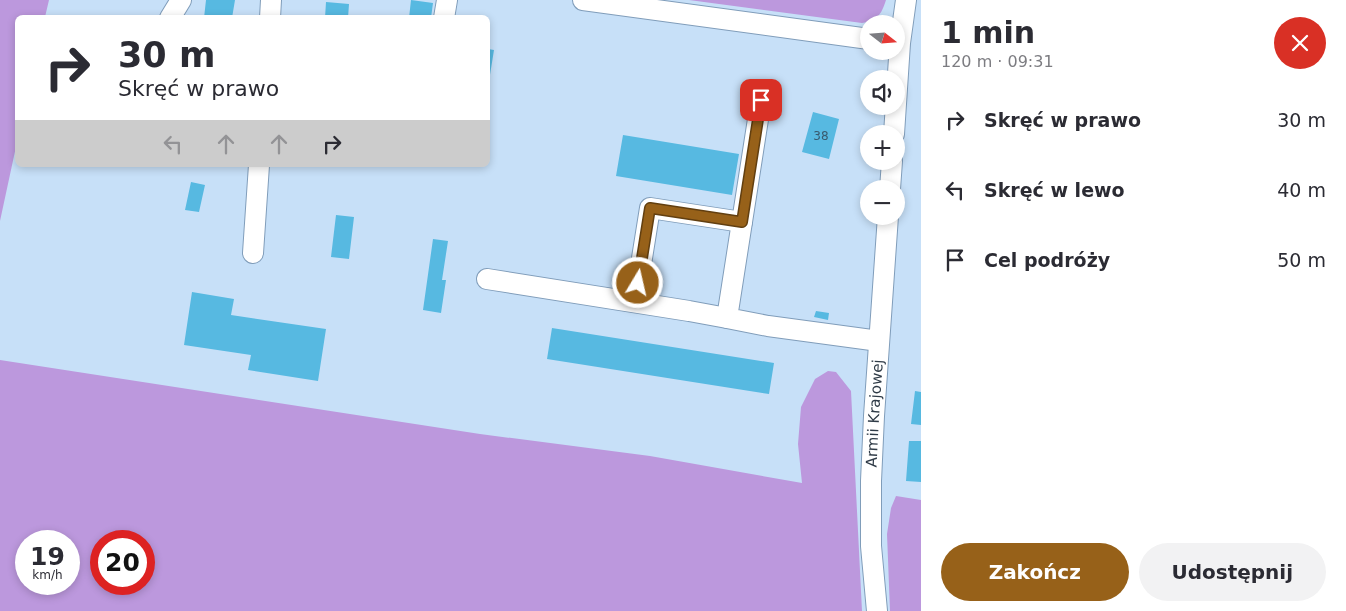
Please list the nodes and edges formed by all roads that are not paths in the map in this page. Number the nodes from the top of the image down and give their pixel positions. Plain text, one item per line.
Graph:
1 (181, 0) edge
2 (271, 0) edge
3 (447, 0) edge
4 (582, 0) edge
5 (896, 0) edge
6 (906, 0) edge
7 (172, 15) edge
8 (270, 15) edge
9 (444, 15) edge
10 (897, 15) edge
11 (903, 15) edge
12 (860, 38) edge
13 (897, 60) edge
14 (761, 100) dead end
15 (894, 125) edge
16 (259, 167) edge
17 (742, 222) junction
18 (887, 225) edge
19 (253, 253) dead end
20 (487, 279) dead end
21 (635, 302) junction
22 (728, 318) junction
23 (878, 341) junction
24 (877, 611) edge

1 - 7 street
2 - 8 street
3 - 9 street
4 - 12 street
5 - 10 street
6 - 11 street
13 - 15 street
14 - 17 street
16 - 19 street
17 - 21 street
17 - 22 street
18 - 23 street, Armii Krajowej
20 - 21 street
21 - 22 street
22 - 23 street
23 - 24 street, Armii Krajowej

